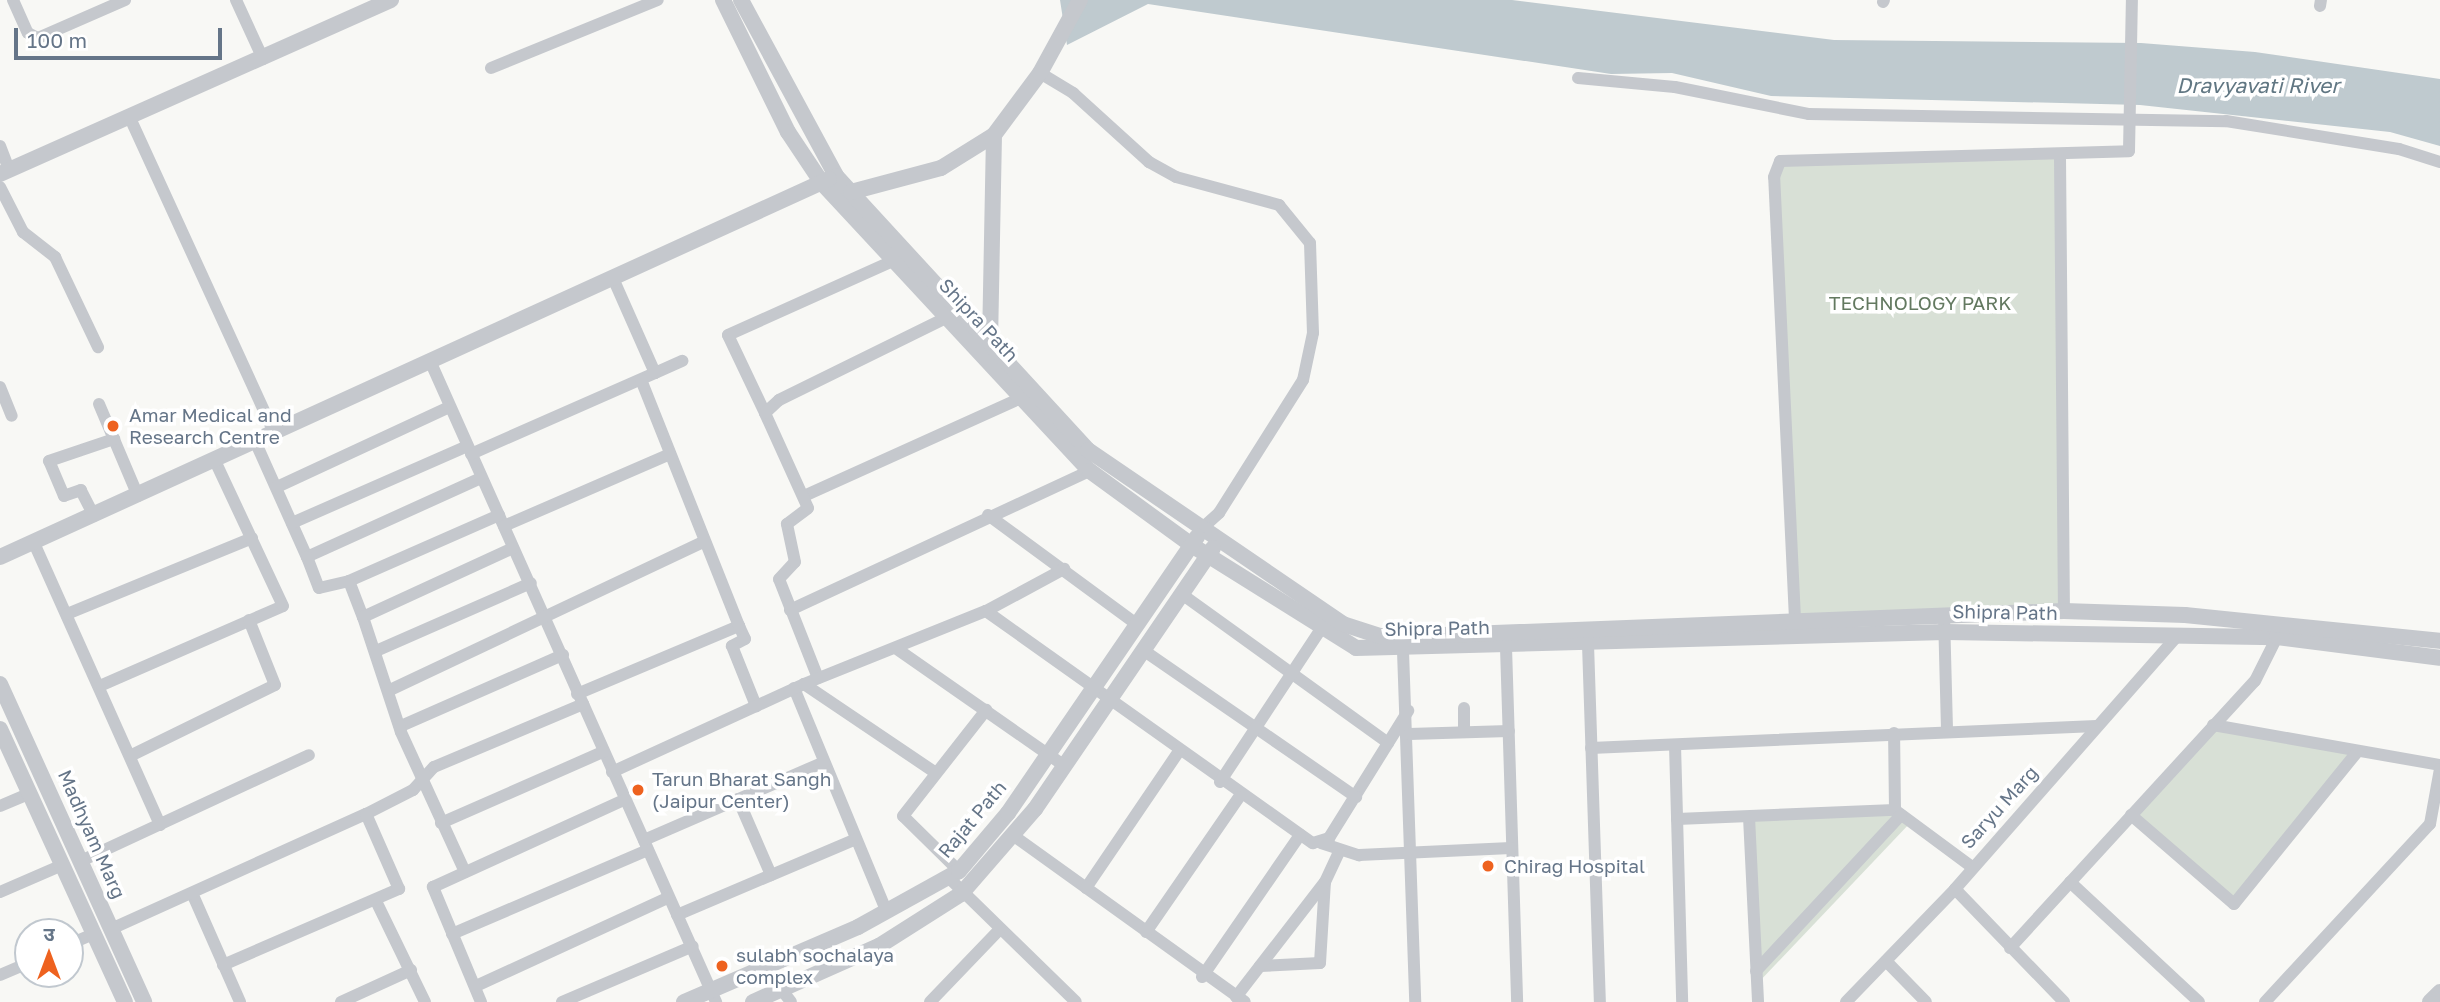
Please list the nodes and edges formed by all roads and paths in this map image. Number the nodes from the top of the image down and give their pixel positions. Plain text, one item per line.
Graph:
1 (13, 0) edge
2 (125, 0) edge
3 (236, 0) edge
4 (391, 0) edge
5 (658, 0) edge
6 (723, 0) edge
7 (741, 0) edge
8 (1080, 0) edge
9 (2132, 0) edge
10 (263, 59) junction
11 (1044, 66) junction
12 (491, 68) dead end
13 (1578, 78) dead end
14 (130, 117) junction
15 (994, 135) junction
16 (0, 146) edge
17 (2060, 157) junction
18 (2440, 162) edge
19 (5, 172) edge
20 (829, 179) junction
21 (0, 187) edge
22 (851, 192) junction
23 (895, 260) junction
24 (613, 278) junction
25 (948, 317) junction
26 (990, 343) junction
27 (98, 347) dead end
28 (682, 362) dead end
29 (430, 363) junction
30 (655, 373) junction
31 (641, 380) junction
32 (0, 387) edge
33 (1023, 397) junction
34 (99, 404) dead end
35 (449, 407) junction
36 (765, 413) junction
37 (12, 416) dead end
38 (274, 432) junction
39 (114, 439) junction
40 (255, 441) junction
41 (469, 450) junction
42 (670, 454) junction
43 (215, 461) junction
44 (1090, 471) junction
45 (481, 478) junction
46 (277, 487) junction
47 (138, 496) junction
48 (804, 496) junction
49 (1219, 513) junction
50 (988, 515) junction
51 (94, 516) junction
52 (502, 521) junction
53 (292, 523) junction
54 (1202, 529) junction
55 (252, 538) junction
56 (1217, 539) junction
57 (705, 541) junction
58 (34, 543) junction
59 (1193, 546) junction
60 (513, 548) junction
61 (307, 556) junction
62 (1209, 556) junction
63 (0, 557) edge
64 (1064, 569) junction
65 (349, 581) junction
66 (531, 583) junction
67 (1183, 595) junction
68 (790, 610) junction
69 (986, 611) junction
70 (2064, 611) junction
71 (67, 614) junction
72 (1944, 615) junction
73 (363, 617) junction
74 (548, 617) junction
75 (1795, 619) junction
76 (249, 621) junction
77 (1138, 625) junction
78 (738, 626) junction
79 (1321, 629) junction
80 (1946, 632) junction
81 (2178, 635) junction
82 (2277, 637) junction
83 (2440, 641) edge
84 (1588, 644) junction
85 (1506, 647) junction
86 (897, 649) junction
87 (1143, 650) junction
88 (376, 651) junction
89 (1404, 651) junction
90 (563, 655) junction
91 (2440, 657) edge
92 (1292, 672) junction
93 (818, 678) junction
94 (0, 684) edge
95 (102, 685) junction
96 (799, 686) junction
97 (1093, 687) junction
98 (390, 690) junction
99 (1109, 698) junction
100 (580, 699) junction
101 (756, 706) junction
102 (1464, 708) dead end
103 (986, 710) junction
104 (1408, 710) junction
105 (2213, 725) junction
106 (401, 726) junction
107 (2097, 726) junction
108 (1255, 728) junction
109 (1947, 729) junction
110 (0, 730) edge
111 (1509, 731) junction
112 (1464, 733) junction
113 (1894, 733) junction
114 (1409, 734) junction
115 (1388, 743) junction
116 (1675, 745) junction
117 (1591, 748) junction
118 (1179, 751) junction
119 (2358, 751) junction
120 (603, 752) junction
121 (1048, 754) junction
122 (132, 755) junction
123 (309, 755) dead end
124 (824, 762) junction
125 (1062, 764) junction
126 (2440, 767) edge
127 (933, 771) junction
128 (612, 772) junction
129 (420, 779) junction
130 (1220, 782) junction
131 (30, 793) junction
132 (1240, 797) junction
133 (1356, 797) junction
134 (738, 799) junction
135 (624, 800) junction
136 (0, 806) edge
137 (1898, 813) junction
138 (366, 814) junction
139 (2131, 815) junction
140 (1749, 817) junction
141 (1677, 819) junction
142 (441, 822) junction
143 (160, 825) junction
144 (1300, 835) junction
145 (1014, 836) junction
146 (856, 839) junction
147 (1321, 843) junction
148 (646, 845) junction
149 (1511, 848) junction
150 (1339, 852) junction
151 (1411, 852) junction
152 (83, 860) junction
153 (62, 865) junction
154 (1972, 867) junction
155 (465, 872) junction
156 (954, 874) junction
157 (771, 875) junction
158 (1325, 882) junction
159 (2070, 882) junction
160 (1086, 888) junction
161 (1955, 889) junction
162 (0, 892) edge
163 (192, 893) junction
164 (961, 894) junction
165 (667, 898) junction
166 (376, 901) junction
167 (887, 913) junction
168 (677, 915) junction
169 (111, 929) junction
170 (1000, 929) junction
171 (1146, 932) junction
172 (94, 934) junction
173 (452, 934) junction
174 (84, 938) edge
175 (693, 946) junction
176 (2010, 948) junction
177 (1886, 961) junction
178 (223, 965) junction
179 (1260, 966) junction
180 (411, 970) junction
181 (1756, 971) junction
182 (1202, 977) junction
183 (476, 986) junction
184 (2440, 992) edge
185 (715, 996) edge
186 (786, 996) edge
187 (1240, 999) edge
188 (2058, 1000) edge
189 (933, 1001) edge
190 (125, 1002) edge
191 (144, 1002) edge
192 (240, 1002) edge
193 (341, 1002) edge
194 (425, 1002) edge
195 (481, 1002) edge
196 (562, 1002) edge
197 (684, 1002) edge
198 (753, 1002) edge
199 (1076, 1002) edge
200 (1415, 1002) edge
201 (1517, 1002) edge
202 (1600, 1002) edge
203 (1682, 1002) edge
204 (1758, 1002) edge
205 (1846, 1002) edge
206 (1926, 1002) edge
207 (2199, 1002) edge
208 (2265, 1002) edge
209 (2430, 1002) edge

1 - 2 street
3 - 10 street
4 - 10 street
5 - 12 street
6 - 20 street, Shipra Path
7 - 20 street, Shipra Path
8 - 11 street
9 - 17 street, bridge
10 - 14 street
11 - 15 street
11 - 49 street
13 - 18 street
14 - 19 street
14 - 38 street
15 - 22 street
15 - 26 street
16 - 19 street
17 - 70 street
17 - 75 street
20 - 22 street, Shipra Path
20 - 23 street, Shipra Path
20 - 24 street
21 - 27 street
22 - 26 street, Shipra Path
23 - 25 street, Shipra Path
23 - 36 street
24 - 29 street
24 - 30 street
25 - 33 street, Shipra Path
25 - 36 street
26 - 54 street, Shipra Path
28 - 30 street
29 - 35 street
29 - 38 street
30 - 31 street
31 - 41 street
31 - 42 street
32 - 37 street
33 - 44 street, Shipra Path
33 - 48 street
34 - 39 street
35 - 41 street
35 - 46 street
36 - 48 street
38 - 40 street
39 - 47 street
39 - 51 street
40 - 43 street
40 - 46 street
41 - 45 street
41 - 53 street
42 - 52 street
42 - 57 street
43 - 47 street
43 - 55 street
44 - 50 street
44 - 59 street, Shipra Path
45 - 52 street
45 - 61 street
46 - 53 street
47 - 51 street
48 - 68 street
49 - 54 street
49 - 56 street
50 - 64 street
50 - 68 street
51 - 58 street
52 - 60 street
52 - 65 street
53 - 61 street
54 - 56 street, Shipra Path
54 - 59 street, Rajat Path
55 - 71 street
55 - 76 street
56 - 62 street
56 - 75 street, Shipra Path
57 - 74 street
57 - 78 street
58 - 63 street
58 - 71 street
59 - 62 street, Shipra Path
59 - 77 street, Rajat Path
60 - 66 street
60 - 73 street
61 - 65 street
62 - 67 street
62 - 79 street, Shipra Path
64 - 69 street
64 - 77 street
65 - 73 street
66 - 74 street
66 - 88 street
67 - 87 street
67 - 92 street
68 - 93 street
69 - 86 street
69 - 97 street
70 - 72 street, Shipra Path
70 - 83 street, Shipra Path
71 - 95 street
72 - 75 street, Shipra Path
72 - 80 street
73 - 88 street
74 - 90 street
74 - 98 street
76 - 95 street
76 - 122 street
77 - 97 street, Rajat Path
78 - 100 street
78 - 101 street
79 - 89 street, Shipra Path
79 - 92 street
80 - 81 street, Shipra Path
80 - 84 street, Shipra Path
80 - 109 street
81 - 82 street, Shipra Path
81 - 107 street, Saryu Marg
82 - 91 street, Shipra Path
82 - 105 street
84 - 85 street, Shipra Path
84 - 117 street
85 - 89 street, Shipra Path
85 - 111 street
86 - 93 street
86 - 103 street
87 - 99 street
87 - 108 street
88 - 98 street
89 - 104 street
90 - 100 street
90 - 106 street
92 - 108 street
92 - 115 street
93 - 96 street
94 - 152 street, Madhyam Marg
95 - 122 street
96 - 101 street
96 - 124 street
96 - 127 street
97 - 99 street
97 - 121 street, Rajat Path
98 - 106 street
99 - 118 street
99 - 125 street
100 - 120 street
100 - 129 street
101 - 128 street
102 - 112 street
103 - 121 street
103 - 127 street
104 - 114 street
104 - 115 street
105 - 119 street
105 - 139 street
106 - 129 street
107 - 109 street
107 - 154 street, Saryu Marg
108 - 130 street
108 - 133 street
109 - 113 street
110 - 131 street, Madhyam Marg
111 - 112 street
111 - 149 street
112 - 114 street
113 - 116 street
113 - 137 street
114 - 151 street
115 - 133 street
116 - 117 street
116 - 141 street
117 - 202 street
118 - 130 street
118 - 160 street
119 - 126 street
119 - 139 street
120 - 128 street
120 - 142 street
121 - 125 street
121 - 156 street, Rajat Path
122 - 143 street
123 - 143 street
124 - 134 street
124 - 146 street
125 - 145 street
126 - 208 street
127 - 156 street
128 - 135 street
129 - 138 street
129 - 142 street
130 - 132 street
131 - 136 street
131 - 153 street, Madhyam Marg
132 - 144 street
132 - 171 street
133 - 147 street
134 - 148 street
134 - 157 street
135 - 148 street
135 - 155 street
137 - 140 street
137 - 154 street
137 - 181 street
138 - 163 street
138 - 166 street
139 - 159 street
140 - 141 street
140 - 181 street
141 - 203 street
142 - 155 street
143 - 152 street
144 - 147 street
144 - 182 street
145 - 160 street
145 - 164 street
146 - 157 street
146 - 167 street
147 - 150 street
148 - 165 street
148 - 173 street
149 - 151 street
149 - 201 street
150 - 151 street
150 - 158 street
151 - 200 street
152 - 169 street, Madhyam Marg
153 - 162 street
153 - 172 street, Madhyam Marg
154 - 161 street, Saryu Marg
155 - 173 street
156 - 164 street
156 - 167 street, Rajat Path
157 - 168 street
158 - 179 street
158 - 179 street
159 - 176 street
159 - 207 street
160 - 171 street
161 - 176 street
161 - 177 street, Saryu Marg
163 - 169 street
163 - 178 street
164 - 170 street
164 - 186 street
165 - 168 street
165 - 183 street
166 - 178 street
166 - 180 street
167 - 185 street, Rajat Path
168 - 175 street
169 - 191 street, Madhyam Marg
170 - 189 street
170 - 199 street
171 - 182 street
172 - 174 street
172 - 190 street, Madhyam Marg
173 - 183 street
175 - 185 street
175 - 196 street
176 - 188 street
177 - 205 street, Saryu Marg
177 - 206 street
178 - 192 street
179 - 187 street
180 - 193 street
180 - 194 street
181 - 204 street
182 - 187 street
183 - 195 street
184 - 209 street
185 - 197 street, Rajat Path
186 - 198 street

